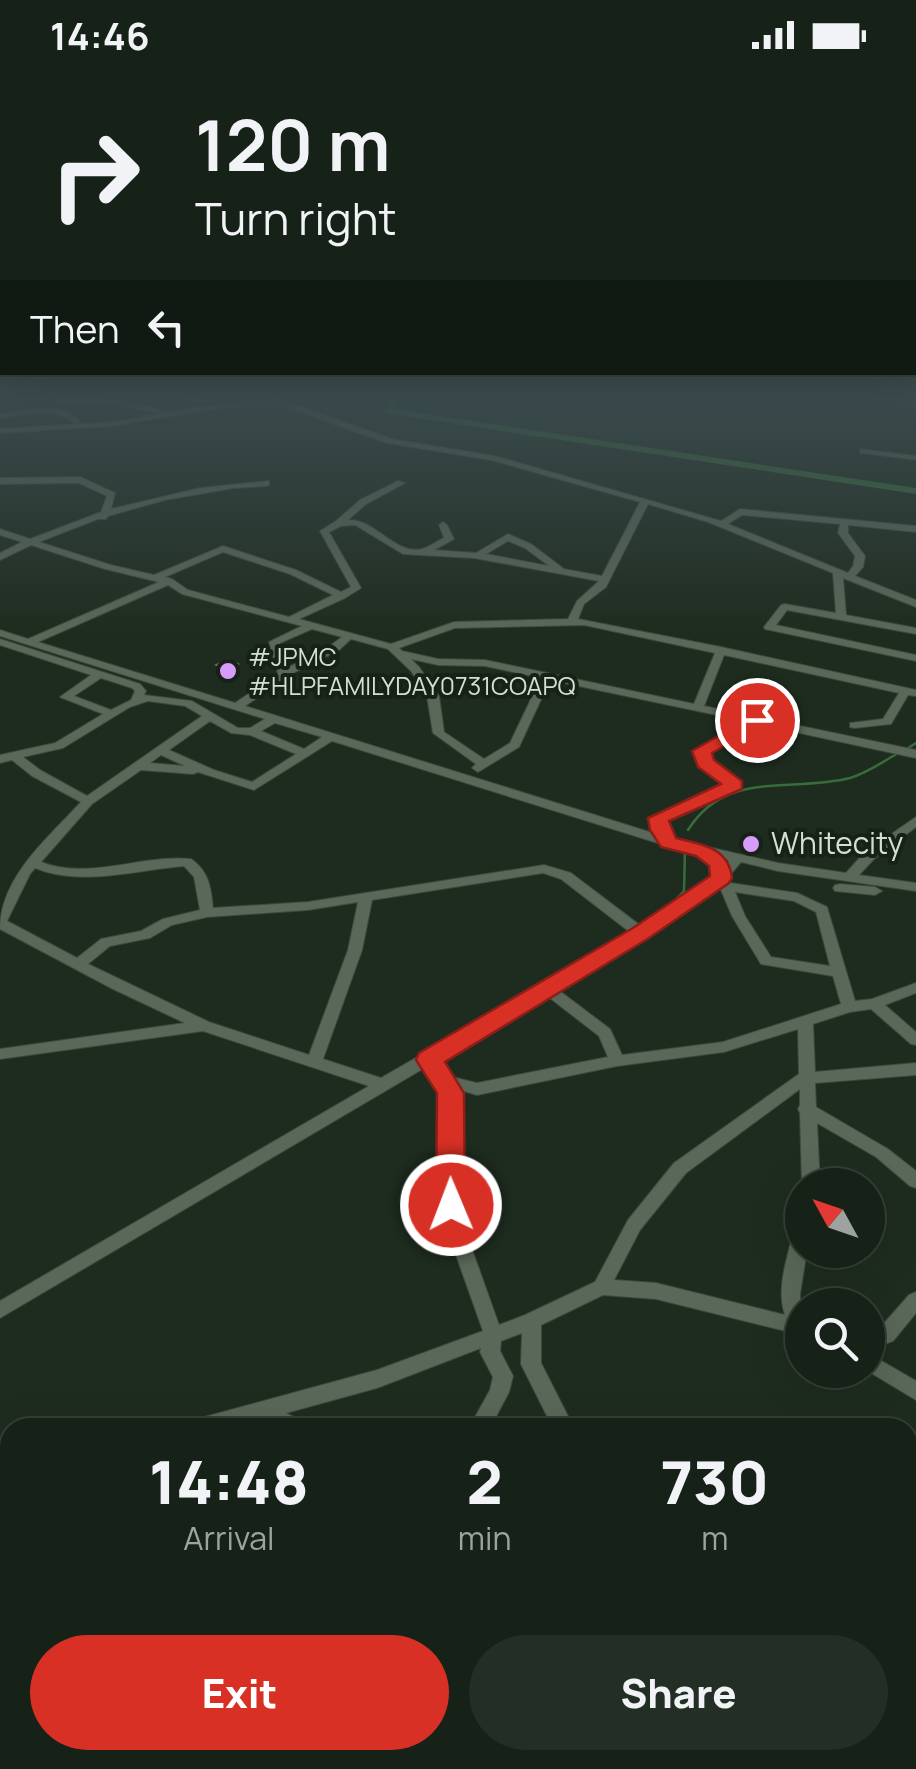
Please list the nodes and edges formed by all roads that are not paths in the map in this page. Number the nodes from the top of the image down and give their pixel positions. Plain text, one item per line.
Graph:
1 (554, 475) edge
2 (0, 480) edge
3 (266, 483) dead end
4 (401, 483) dead end
5 (645, 501) junction
6 (103, 517) junction
7 (339, 523) junction
8 (844, 524) junction
9 (443, 525) dead end
10 (720, 525) junction
11 (916, 529) edge
12 (0, 532) edge
13 (32, 541) junction
14 (419, 553) junction
15 (478, 556) junction
16 (0, 557) edge
17 (562, 572) junction
18 (843, 574) junction
19 (156, 577) junction
20 (602, 579) junction
21 (169, 580) junction
22 (342, 596) junction
23 (916, 604) edge
24 (841, 617) junction
25 (290, 620) junction
26 (572, 621) junction
27 (308, 627) junction
28 (916, 631) edge
29 (792, 634) junction
30 (348, 636) junction
31 (3, 638) edge
32 (30, 642) junction
33 (394, 650) junction
34 (721, 650) junction
35 (916, 658) edge
36 (769, 661) junction
37 (284, 675) junction
38 (97, 676) junction
39 (546, 678) junction
40 (910, 692) edge
41 (136, 700) junction
42 (236, 707) junction
43 (697, 709) junction
44 (112, 714) junction
45 (211, 715) junction
46 (273, 719) junction
47 (757, 720) junction
48 (854, 725) dead end
49 (252, 732) junction
50 (330, 737) junction
51 (162, 751) junction
52 (306, 753) junction
53 (916, 754) edge
54 (7, 757) edge
55 (483, 764) junction
56 (139, 766) junction
57 (205, 771) junction
58 (467, 780) junction
59 (88, 801) junction
60 (916, 821) edge
61 (669, 842) junction
62 (704, 851) junction
63 (737, 859) junction
64 (33, 863) junction
65 (778, 867) junction
66 (845, 883) junction
67 (721, 884) junction
68 (916, 890) edge
69 (366, 896) junction
70 (207, 913) junction
71 (826, 919) junction
72 (0, 923) edge
73 (641, 933) junction
74 (79, 964) junction
75 (840, 972) junction
76 (916, 988) edge
77 (548, 989) junction
78 (874, 1004) junction
79 (849, 1007) junction
80 (805, 1022) junction
81 (204, 1026) junction
82 (916, 1040) edge
83 (0, 1054) edge
84 (428, 1060) junction
85 (617, 1061) junction
86 (314, 1062) junction
87 (916, 1069) edge
88 (804, 1078) junction
89 (446, 1081) junction
90 (384, 1085) junction
91 (472, 1089) junction
92 (452, 1107) junction
93 (806, 1109) junction
94 (810, 1168) edge
95 (916, 1181) edge
96 (601, 1287) junction
97 (916, 1300) edge
98 (0, 1310) edge
99 (532, 1321) junction
100 (785, 1323) edge
101 (493, 1333) junction
102 (885, 1335) edge
103 (885, 1372) edge
104 (916, 1391) edge
105 (264, 1411) junction
106 (236, 1418) edge
107 (277, 1418) edge
108 (485, 1418) edge
109 (559, 1418) edge

1 - 5 street
2 - 6 street
3 - 6 street
4 - 7 street
5 - 10 street
5 - 20 street
6 - 13 street
7 - 14 street
7 - 22 street
8 - 10 street
8 - 11 street
8 - 18 street
9 - 14 street
10 - 18 street
12 - 13 street
13 - 16 street
13 - 19 street
14 - 15 street
15 - 17 street
15 - 17 street
17 - 20 street
18 - 23 street
18 - 24 street
19 - 21 street
19 - 22 street
20 - 26 street
21 - 25 street
21 - 32 street
22 - 25 street
24 - 28 street
24 - 29 street
25 - 27 street
26 - 33 street
26 - 34 street
27 - 30 street
27 - 37 street
29 - 35 street
29 - 36 street
30 - 33 street
30 - 37 street
31 - 32 street
31 - 38 street
32 - 42 street
33 - 39 street
33 - 55 street
34 - 36 street
34 - 43 street
36 - 40 street
37 - 42 street
38 - 41 street
38 - 44 street
39 - 43 street
39 - 55 street
40 - 48 street
41 - 44 street
41 - 45 street
42 - 46 street
43 - 47 street
44 - 54 street
45 - 49 street
45 - 51 street
46 - 49 street
46 - 50 street
47 - 53 street
47 - 61 street
49 - 52 street
50 - 52 street
50 - 58 street
51 - 56 street
51 - 57 street
52 - 57 street
54 - 59 street
55 - 58 street
56 - 57 street
56 - 59 street
58 - 61 street
59 - 64 street
60 - 66 street
61 - 62 street
62 - 63 street
62 - 67 street
63 - 65 street
63 - 67 street
64 - 70 street
64 - 72 street
65 - 66 street
65 - 67 street
66 - 68 street
66 - 68 street
66 - 71 street
67 - 71 street
67 - 73 street
67 - 75 street
69 - 70 street
69 - 73 street
69 - 86 street
70 - 74 street
71 - 75 street
72 - 74 street
73 - 77 street
74 - 81 street
75 - 79 street
76 - 78 street
77 - 84 street
77 - 85 street
78 - 79 street
78 - 82 street
79 - 80 street
80 - 85 street
80 - 88 street
81 - 83 street
81 - 86 street
84 - 89 street
84 - 90 street
85 - 91 street
86 - 90 street
87 - 88 street
88 - 93 street
88 - 96 street
89 - 91 street
89 - 92 street
90 - 98 street
91 - 92 street
92 - 101 street
93 - 94 street
93 - 95 street
96 - 99 street
96 - 100 street
97 - 102 street
99 - 101 street
99 - 109 street
101 - 105 street
101 - 108 street
103 - 104 street
105 - 106 street
105 - 107 street

